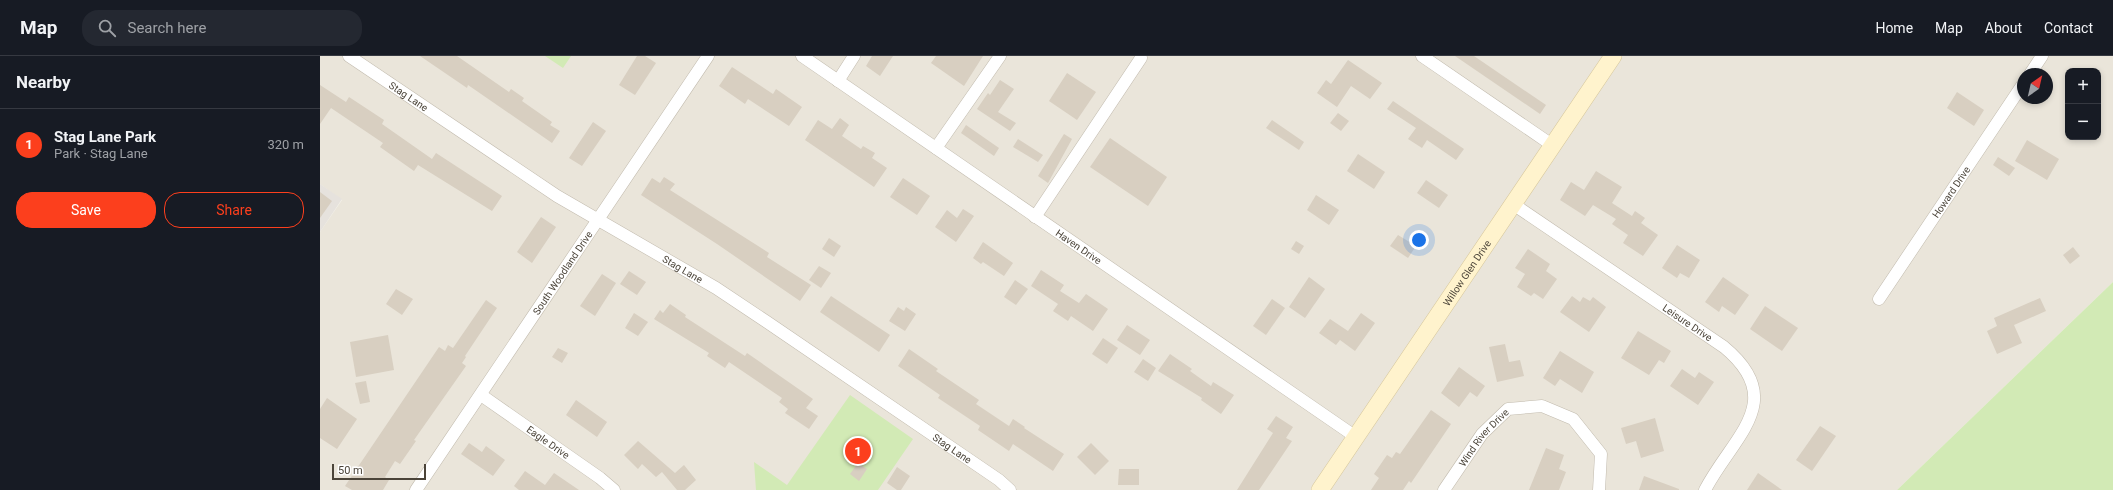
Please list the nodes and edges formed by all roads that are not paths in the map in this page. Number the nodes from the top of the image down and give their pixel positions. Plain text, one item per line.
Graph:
1 (349, 56) edge
2 (708, 56) edge
3 (802, 56) edge
4 (854, 56) edge
5 (1000, 56) edge
6 (1422, 56) edge
7 (1613, 56) edge
8 (2042, 56) edge
9 (1141, 58) dead end
10 (2034, 68) edge
11 (838, 80) junction
12 (2017, 93) edge
13 (1552, 145) junction
14 (936, 148) junction
15 (1513, 204) junction
16 (1035, 217) junction
17 (598, 219) junction
18 (1879, 299) dead end
19 (481, 395) junction
20 (1356, 437) junction
21 (416, 490) edge
22 (614, 490) edge
23 (1010, 490) edge
24 (1320, 490) edge
25 (1444, 490) edge
26 (1599, 490) edge
27 (1705, 490) edge

1 - 17 street, Stag Lane
2 - 17 street, South Woodland Drive
3 - 11 street, Haven Drive
4 - 11 street
5 - 14 street
6 - 13 street
7 - 13 main road, Willow Glen Drive
8 - 10 street
9 - 16 street
11 - 14 street, Haven Drive
12 - 18 street, Howard Drive
13 - 15 main road, Willow Glen Drive
14 - 16 street, Haven Drive
15 - 20 main road, Willow Glen Drive
15 - 27 street, Leisure Drive
16 - 20 street, Haven Drive
17 - 19 street, South Woodland Drive
17 - 23 street, Stag Lane
19 - 21 street, South Woodland Drive
19 - 22 street, Eagle Drive
20 - 24 main road, Willow Glen Drive
25 - 26 street, Wind River Drive

